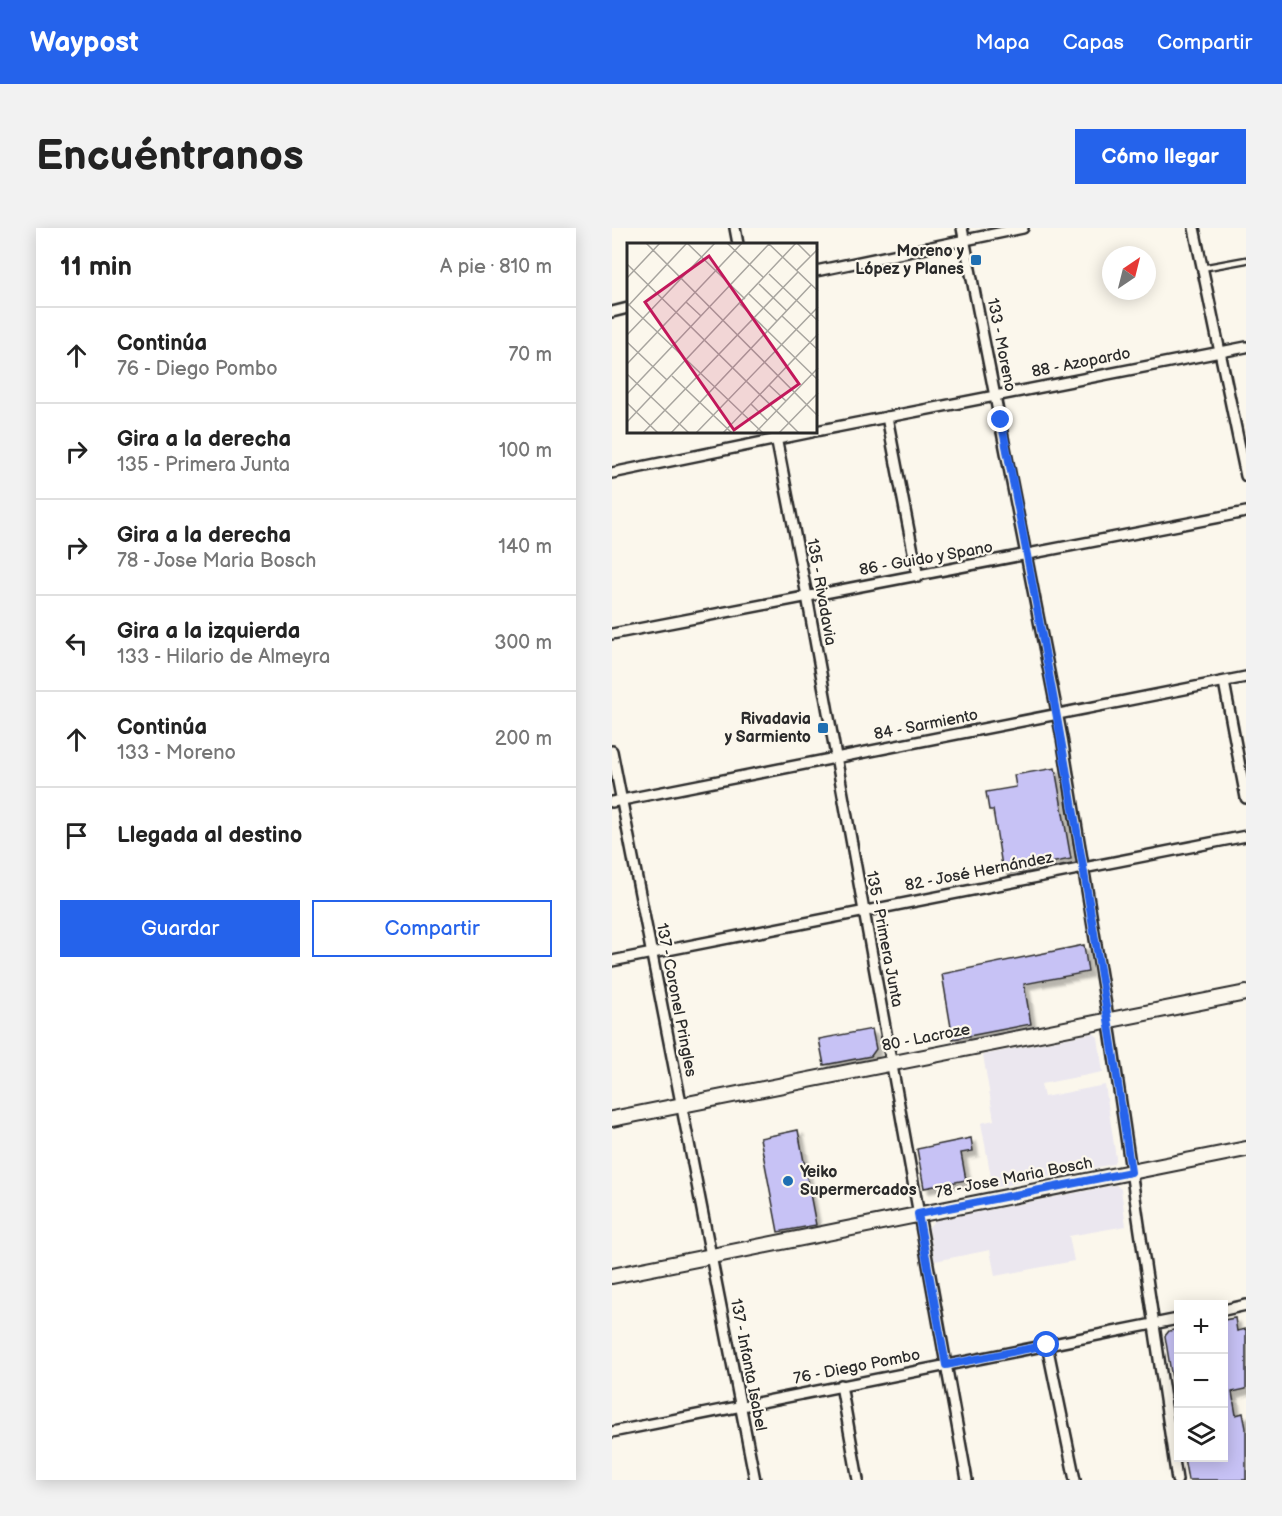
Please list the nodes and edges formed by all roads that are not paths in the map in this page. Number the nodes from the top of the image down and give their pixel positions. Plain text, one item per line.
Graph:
1 (735, 228) edge
2 (962, 228) edge
3 (1023, 228) edge
4 (1194, 228) edge
5 (964, 240) junction
6 (738, 243) edge
7 (1246, 260) edge
8 (1202, 268) junction
9 (818, 271) edge
10 (627, 309) edge
11 (612, 312) edge
12 (1246, 347) edge
13 (1220, 352) junction
14 (996, 394) junction
15 (887, 417) junction
16 (818, 431) edge
17 (795, 434) edge
18 (776, 436) edge
19 (612, 474) edge
20 (1246, 476) edge
21 (1246, 512) edge
22 (1028, 556) junction
23 (918, 577) junction
24 (807, 596) junction
25 (612, 634) edge
26 (1246, 677) edge
27 (1224, 682) junction
28 (1058, 714) junction
29 (612, 751) edge
30 (836, 758) junction
31 (1246, 798) edge
32 (617, 801) edge
33 (1246, 836) edge
34 (1083, 867) junction
35 (863, 910) junction
36 (651, 954) junction
37 (612, 961) edge
38 (1246, 993) edge
39 (1108, 1020) junction
40 (891, 1062) junction
41 (681, 1104) junction
42 (612, 1119) edge
43 (1246, 1149) edge
44 (1131, 1172) junction
45 (918, 1214) junction
46 (711, 1255) junction
47 (612, 1276) edge
48 (1246, 1305) edge
49 (1228, 1309) edge
50 (1174, 1319) edge
51 (1153, 1324) junction
52 (1047, 1345) junction
53 (946, 1365) junction
54 (841, 1385) junction
55 (740, 1406) junction
56 (612, 1432) edge
57 (755, 1480) edge
58 (858, 1480) edge
59 (967, 1480) edge
60 (1075, 1480) edge
61 (1177, 1480) edge

1 - 6 street
2 - 5 street, 133 - Moreno
3 - 5 street
4 - 8 street
5 - 9 street
5 - 14 street, 133 - Moreno
7 - 8 lane
8 - 13 street
10 - 11 street
12 - 13 street, 88 - Azopardo
13 - 14 street, 88 - Azopardo
13 - 20 street
14 - 15 street, 88 - Azopardo
14 - 22 street, 133 - Moreno
15 - 16 street, 88 - Azopardo
15 - 23 street
17 - 18 street, 88 - Azopardo
18 - 19 street, 88 - Azopardo
18 - 24 street, 135 - Rivadavia
21 - 22 street, 86 - Guido y Spano
22 - 23 street, 86 - Guido y Spano
22 - 28 street, 133 - Moreno
23 - 24 street, 86 - Guido y Spano
24 - 25 street, 86 - Guido y Spano
24 - 30 street, 135 - Rivadavia
26 - 27 street, 84 - Sarmiento
27 - 28 street, 84 - Sarmiento
27 - 31 street
28 - 30 street, 84 - Sarmiento
28 - 34 street, 133 - Moreno
29 - 32 street, 137 - Coronel Pringles
30 - 32 street, 84 - Sarmiento
30 - 35 street, 135 - Primera Junta
32 - 36 street, 137 - Coronel Pringles
33 - 34 street, 82 - José Hernández
34 - 35 street, 82 - José Hernández
34 - 39 street, 133 - Moreno
35 - 36 street, 82 - José Hernández
35 - 40 street, 135 - Primera Junta
36 - 37 street, 82 - José Hernández
36 - 41 street, 137 - Coronel Pringles
38 - 39 street, 80 - Lacroze
39 - 40 street, 80 - Lacroze
39 - 44 street, 133 - Moreno
40 - 41 street, 80 - Lacroze
40 - 45 street, 135 - Primera Junta
41 - 42 street, 80 - Lacroze
41 - 46 street, 137 - Coronel Pringles
43 - 44 street, 78 - Jose Maria Bosch
44 - 45 street, 78 - Jose Maria Bosch
44 - 51 street, 133 - Moreno
45 - 46 street, 78 - Jose Maria Bosch
45 - 53 street, 135 - Primera Junta
46 - 47 street, 78 - Jose Maria Bosch
46 - 55 street, 137 - Infanta Isabel
48 - 49 street
50 - 51 street, 76 - Diego Pombo
51 - 52 street, 76 - Diego Pombo
51 - 61 street, 133 - Moreno
52 - 53 street, 76 - Diego Pombo
52 - 60 street
53 - 54 street, 76 - Diego Pombo
53 - 59 street, 135 - Primera Junta
54 - 55 street, 76 - Diego Pombo
54 - 58 street
55 - 56 street, 76 - Diego Pombo
55 - 57 street, 137 - Infanta Isabel

